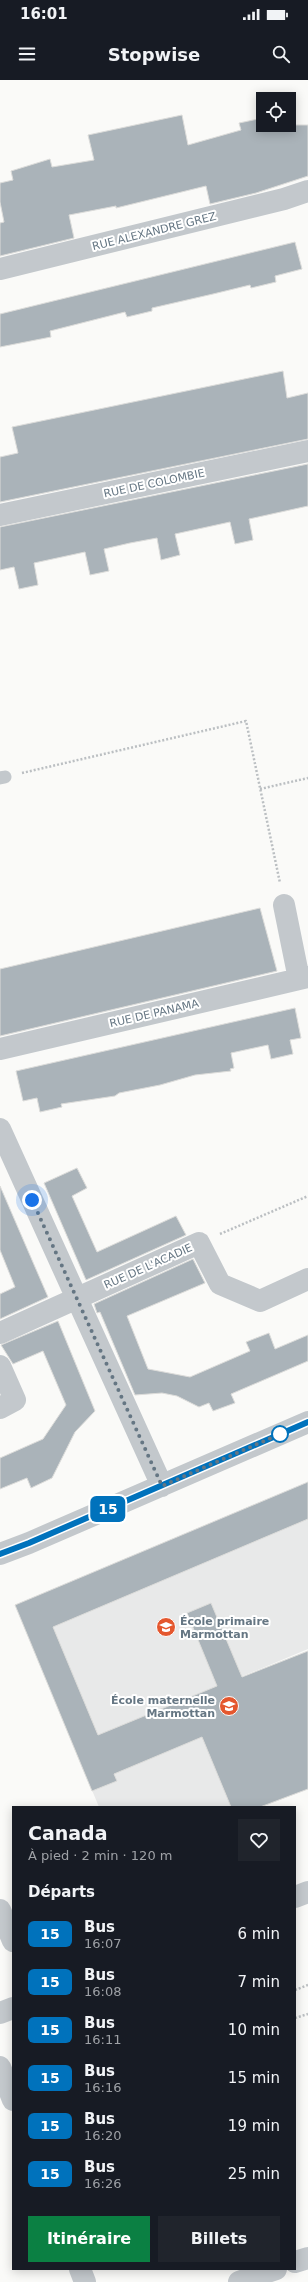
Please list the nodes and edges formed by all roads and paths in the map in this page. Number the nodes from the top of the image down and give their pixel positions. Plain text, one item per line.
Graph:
1 (308, 191) edge
2 (0, 269) edge
3 (308, 451) edge
4 (0, 515) edge
5 (2, 778) edge
6 (308, 778) edge
7 (260, 789) junction
8 (284, 905) joint
9 (304, 978) edge
10 (0, 1049) edge
11 (0, 1129) edge
12 (308, 1196) edge
13 (199, 1243) junction
14 (308, 1279) edge
15 (76, 1298) junction
16 (0, 1333) edge
17 (0, 1366) edge
18 (0, 1408) edge
19 (308, 1422) edge
20 (162, 1486) junction
21 (0, 1554) edge
22 (308, 1892) edge
23 (296, 1897) edge
24 (0, 1910) edge
25 (12, 1939) edge
26 (308, 1984) edge
27 (296, 1990) edge
28 (12, 2008) edge
29 (0, 2013) edge
30 (308, 2014) edge
31 (296, 2018) edge
32 (0, 2067) edge
33 (12, 2097) edge
34 (308, 2258) edge
35 (296, 2262) edge
36 (80, 2270) edge
37 (273, 2270) edge
38 (85, 2282) edge
39 (239, 2282) edge

1 - 2 street, RUE ALEXANDRE GREZ
3 - 4 street, RUE DE COLOMBIE
5 - 7 path
6 - 7 path
7 - 8 path
8 - 9 street
9 - 10 street, RUE DE PANAMA
11 - 15 street
12 - 13 path
13 - 14 street, RUE DE L'ACADIE
13 - 15 street, RUE DE L'ACADIE
15 - 16 street, RUE DE L'ACADIE
15 - 20 street
17 - 18 street
19 - 20 street
20 - 21 street
22 - 23 street
24 - 25 street
26 - 27 path
28 - 29 street
30 - 31 path
32 - 33 street
34 - 35 street
36 - 38 street
37 - 39 street

